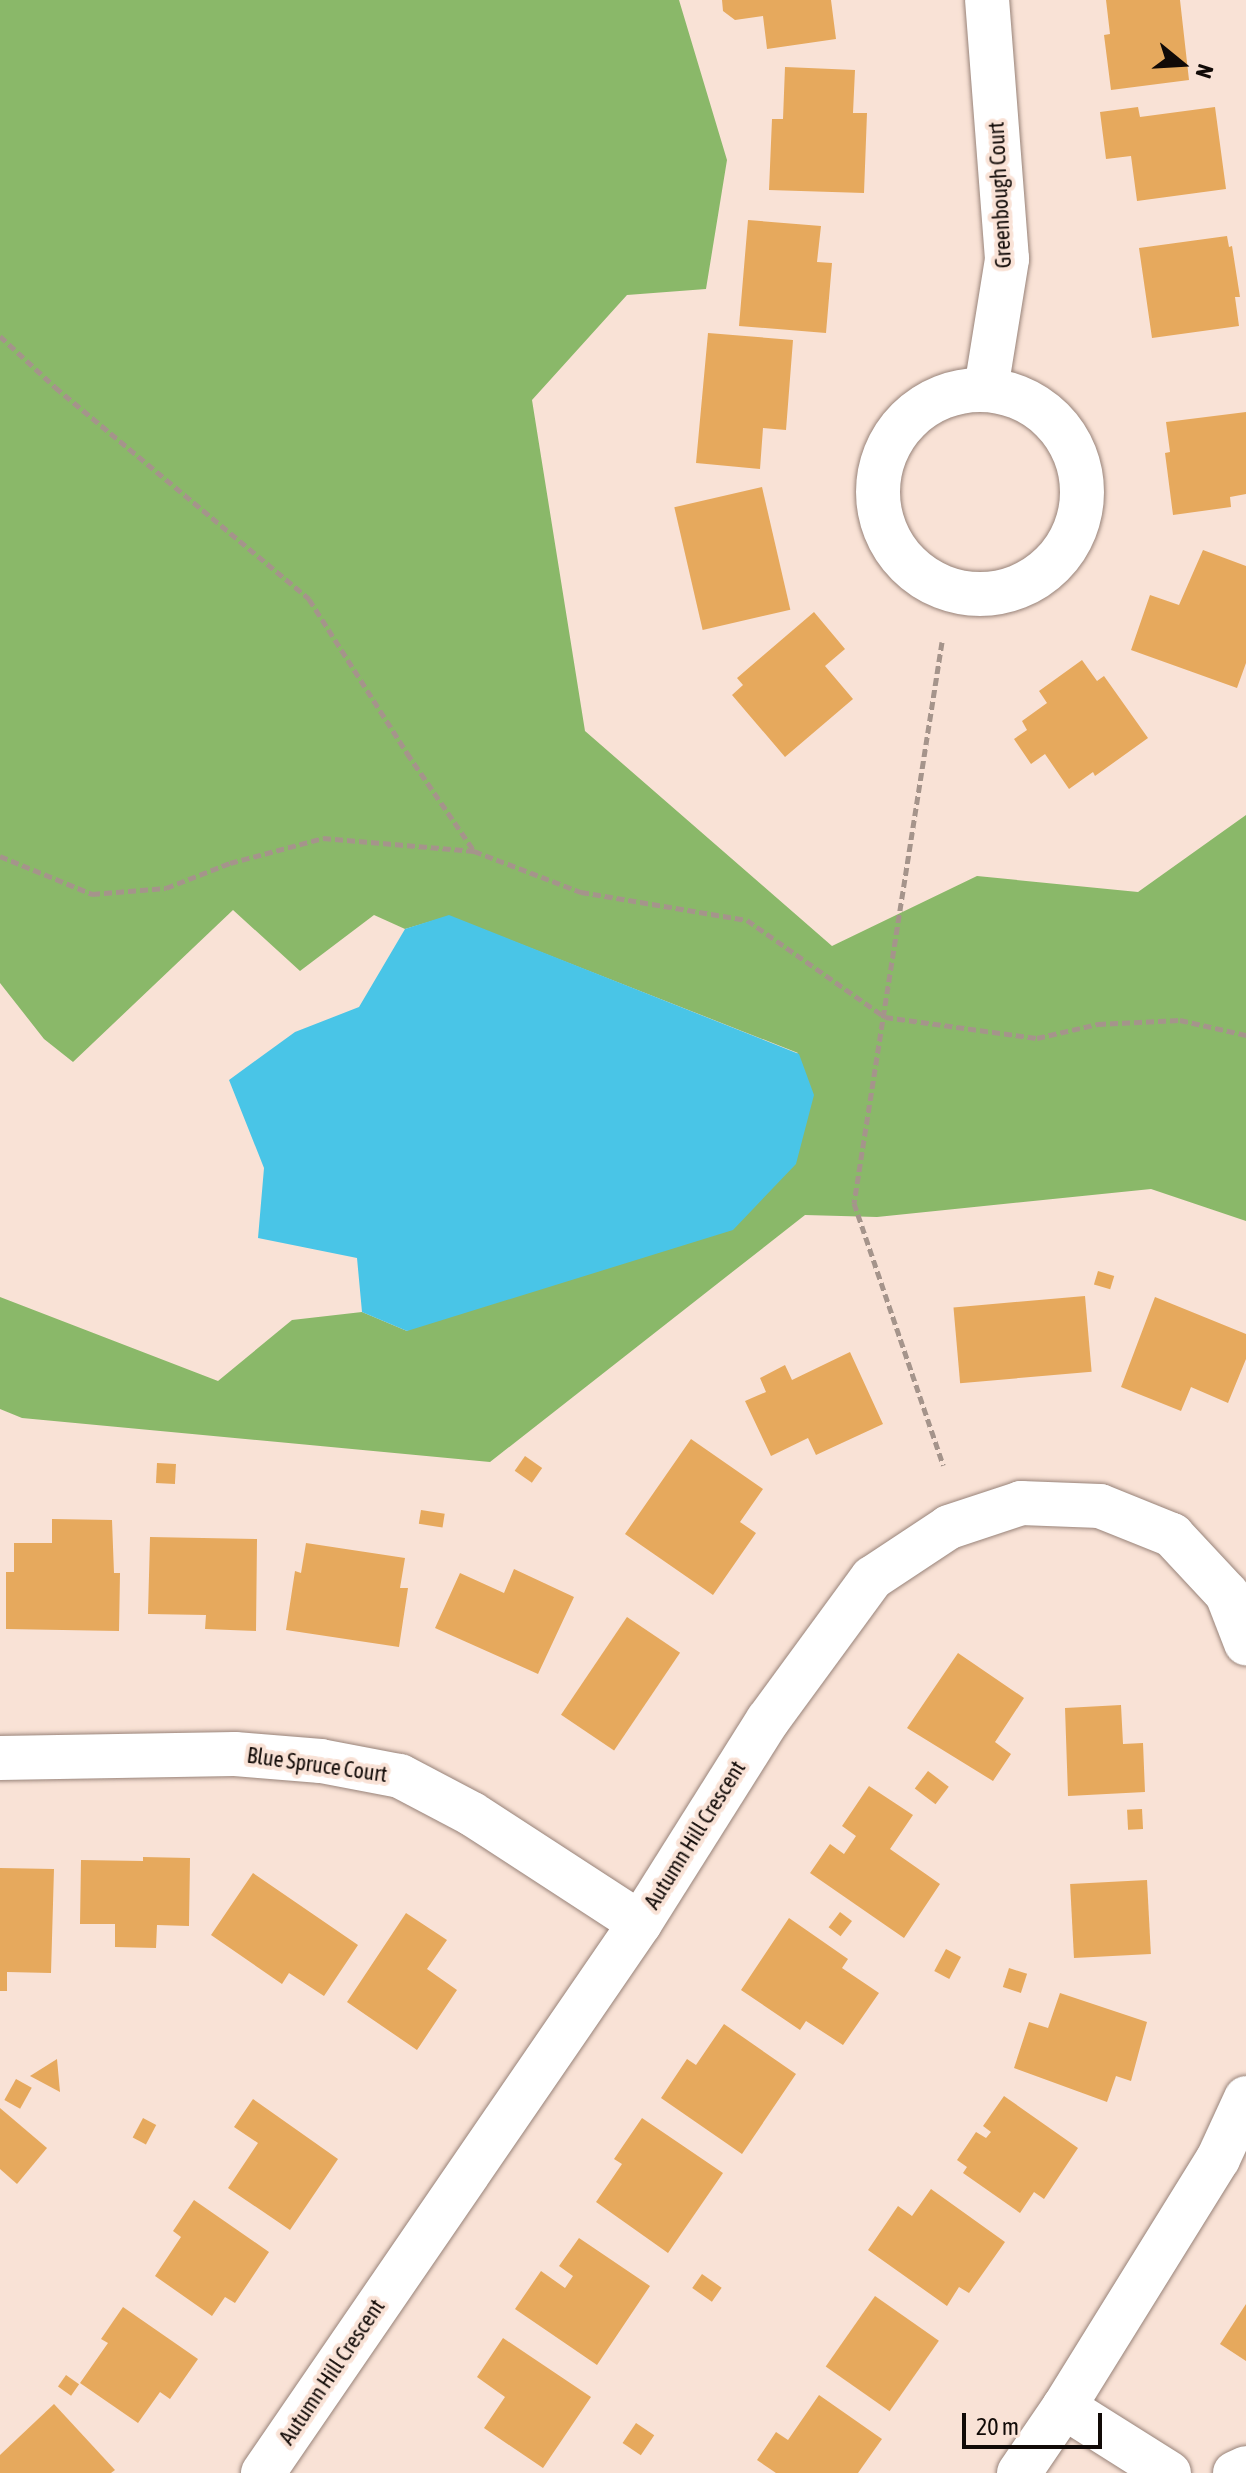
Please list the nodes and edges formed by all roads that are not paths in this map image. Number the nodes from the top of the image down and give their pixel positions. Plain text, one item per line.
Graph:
1 (987, 0) edge
2 (986, 389) junction
3 (1246, 1643) edge
4 (0, 1758) edge
5 (640, 1923) junction
6 (1246, 2098) edge
7 (1064, 2407) junction
8 (1246, 2468) edge
9 (263, 2473) edge
10 (1019, 2473) edge
11 (1169, 2473) edge
12 (1235, 2473) edge

1 - 2 street, Greenbough Court
2 - 2 street
3 - 5 street, Autumn Hill Crescent
4 - 5 street, Blue Spruce Court
5 - 9 street, Autumn Hill Crescent
6 - 7 street
7 - 10 street
7 - 11 street
8 - 12 street

